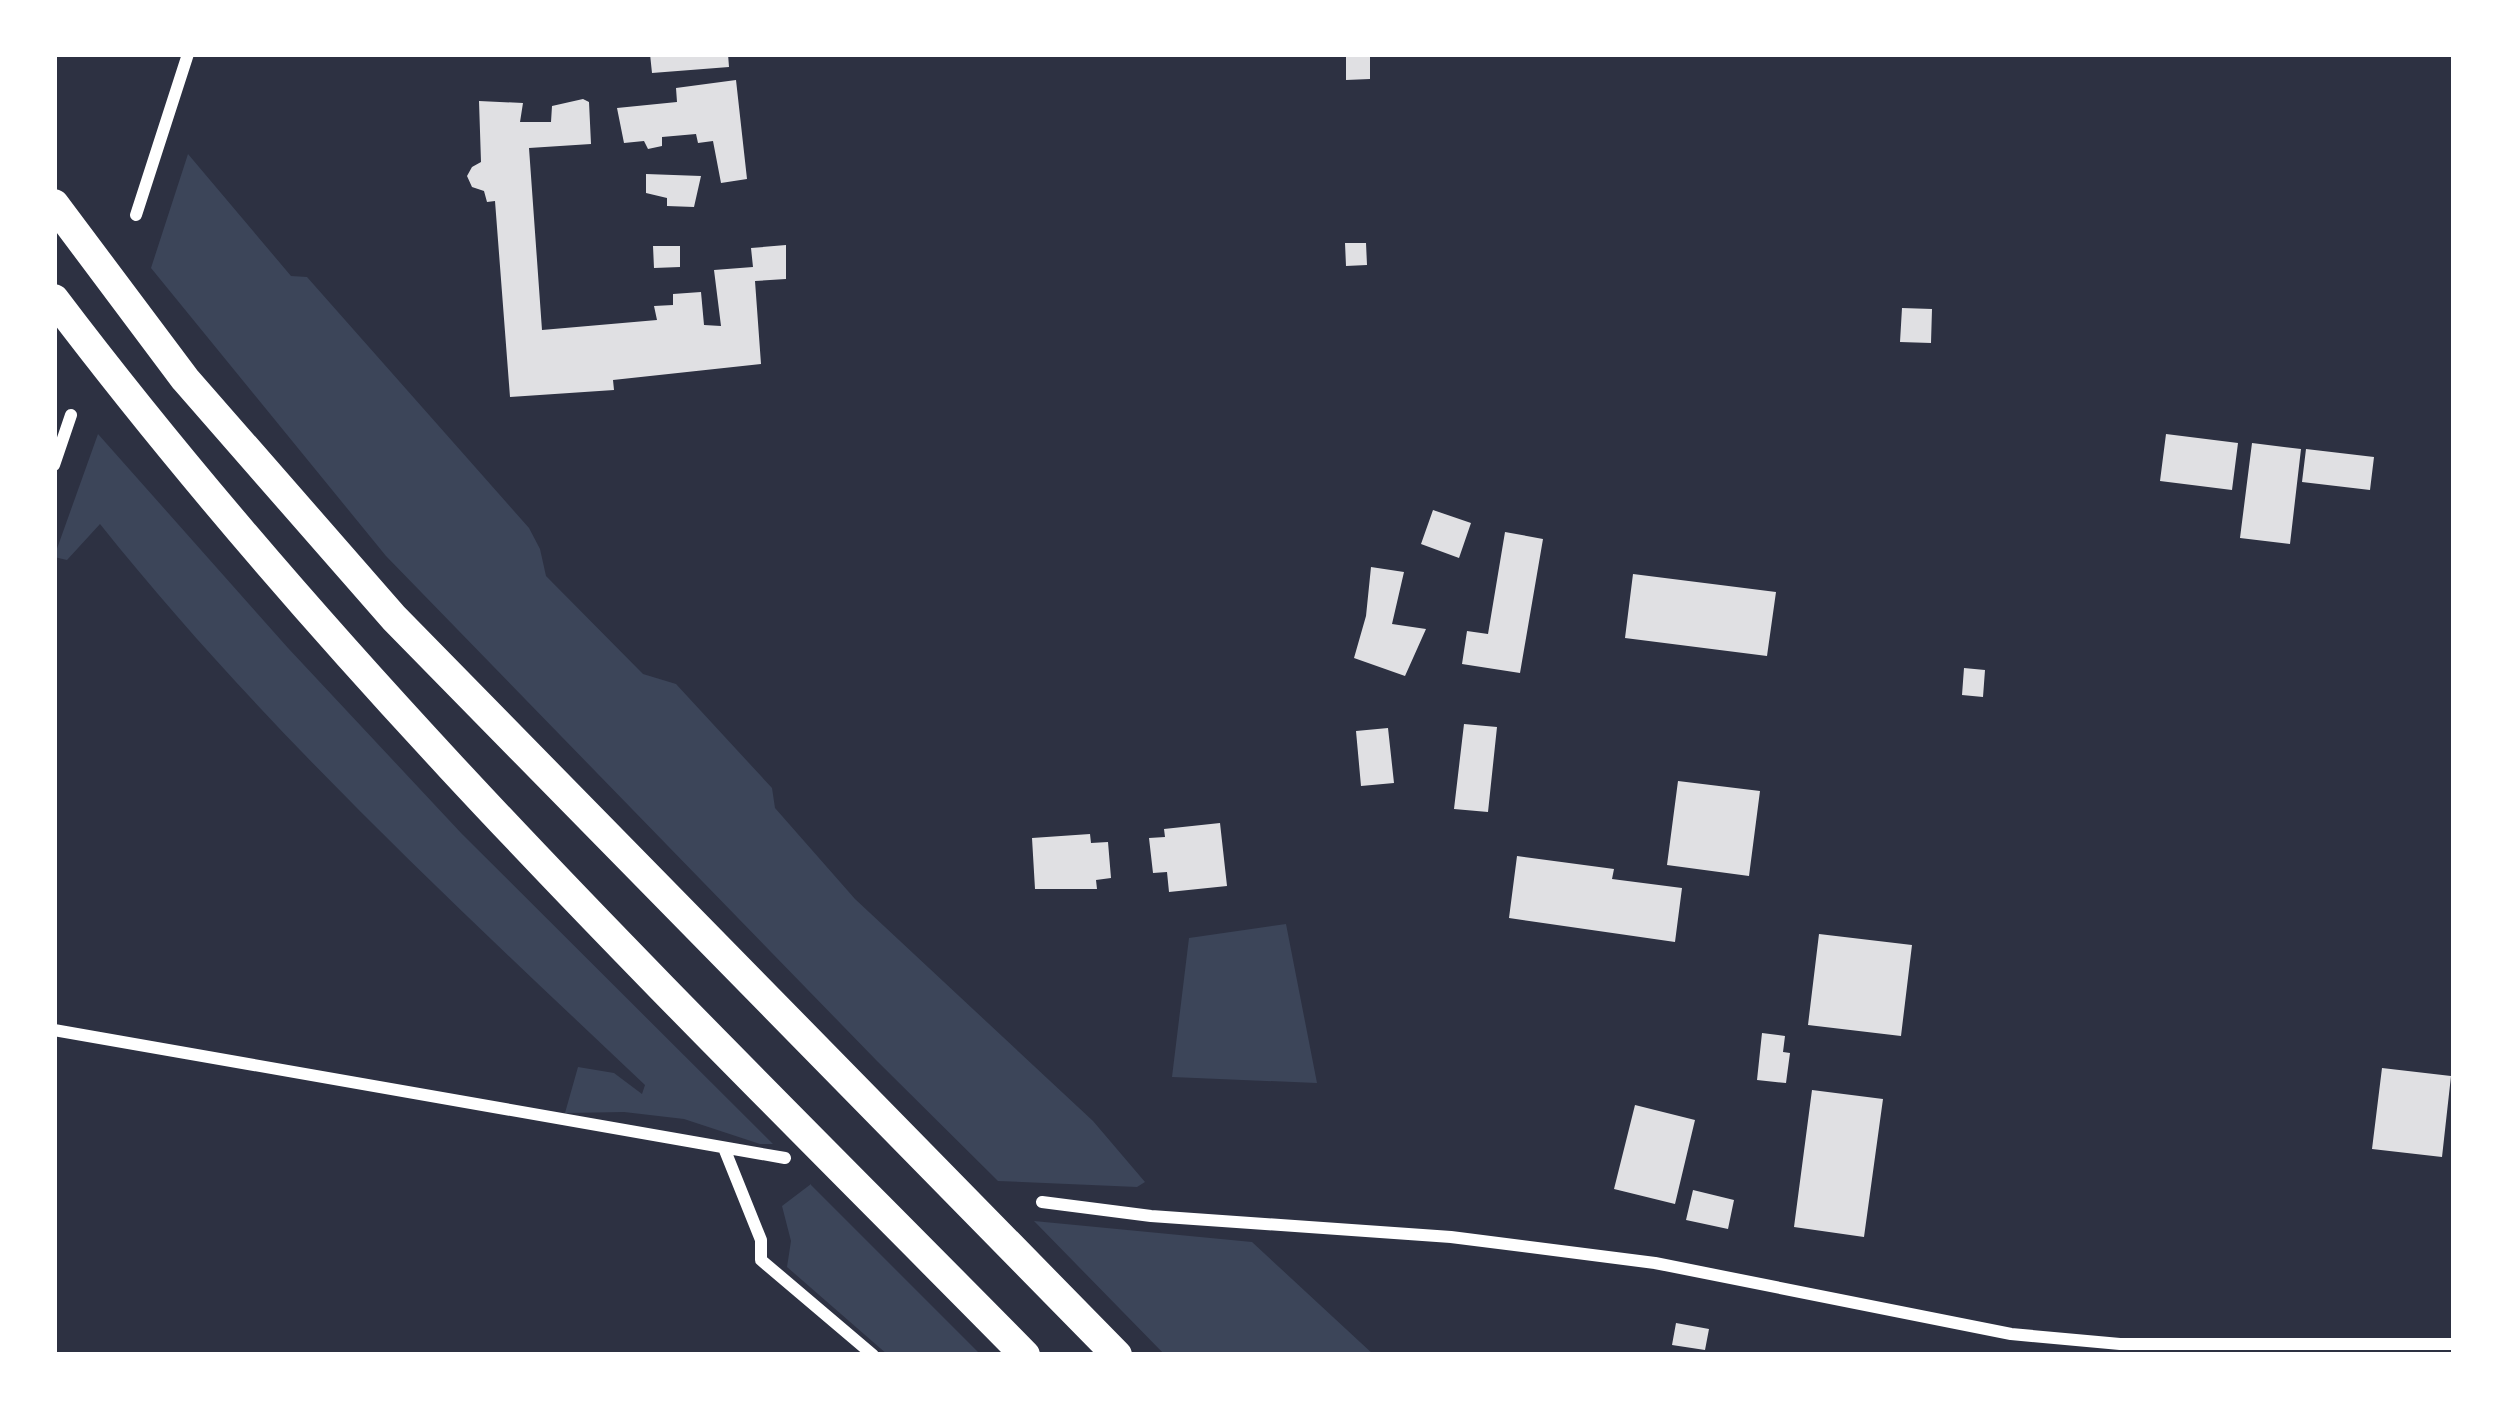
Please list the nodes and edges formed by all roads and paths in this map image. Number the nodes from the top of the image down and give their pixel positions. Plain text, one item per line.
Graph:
1 (188, 54) edge
2 (54, 203) edge
3 (136, 215) dead end
4 (54, 299) edge
5 (71, 415) dead end
6 (54, 465) edge
7 (54, 1030) edge
8 (724, 1148) junction
9 (785, 1158) dead end
10 (1042, 1202) dead end
11 (2454, 1343) edge
12 (873, 1355) edge
13 (1025, 1355) edge
14 (1117, 1355) edge

1 - 3 street
2 - 14 highway
4 - 13 highway
5 - 6 street
7 - 8 street
8 - 9 street
8 - 12 street
10 - 11 street

